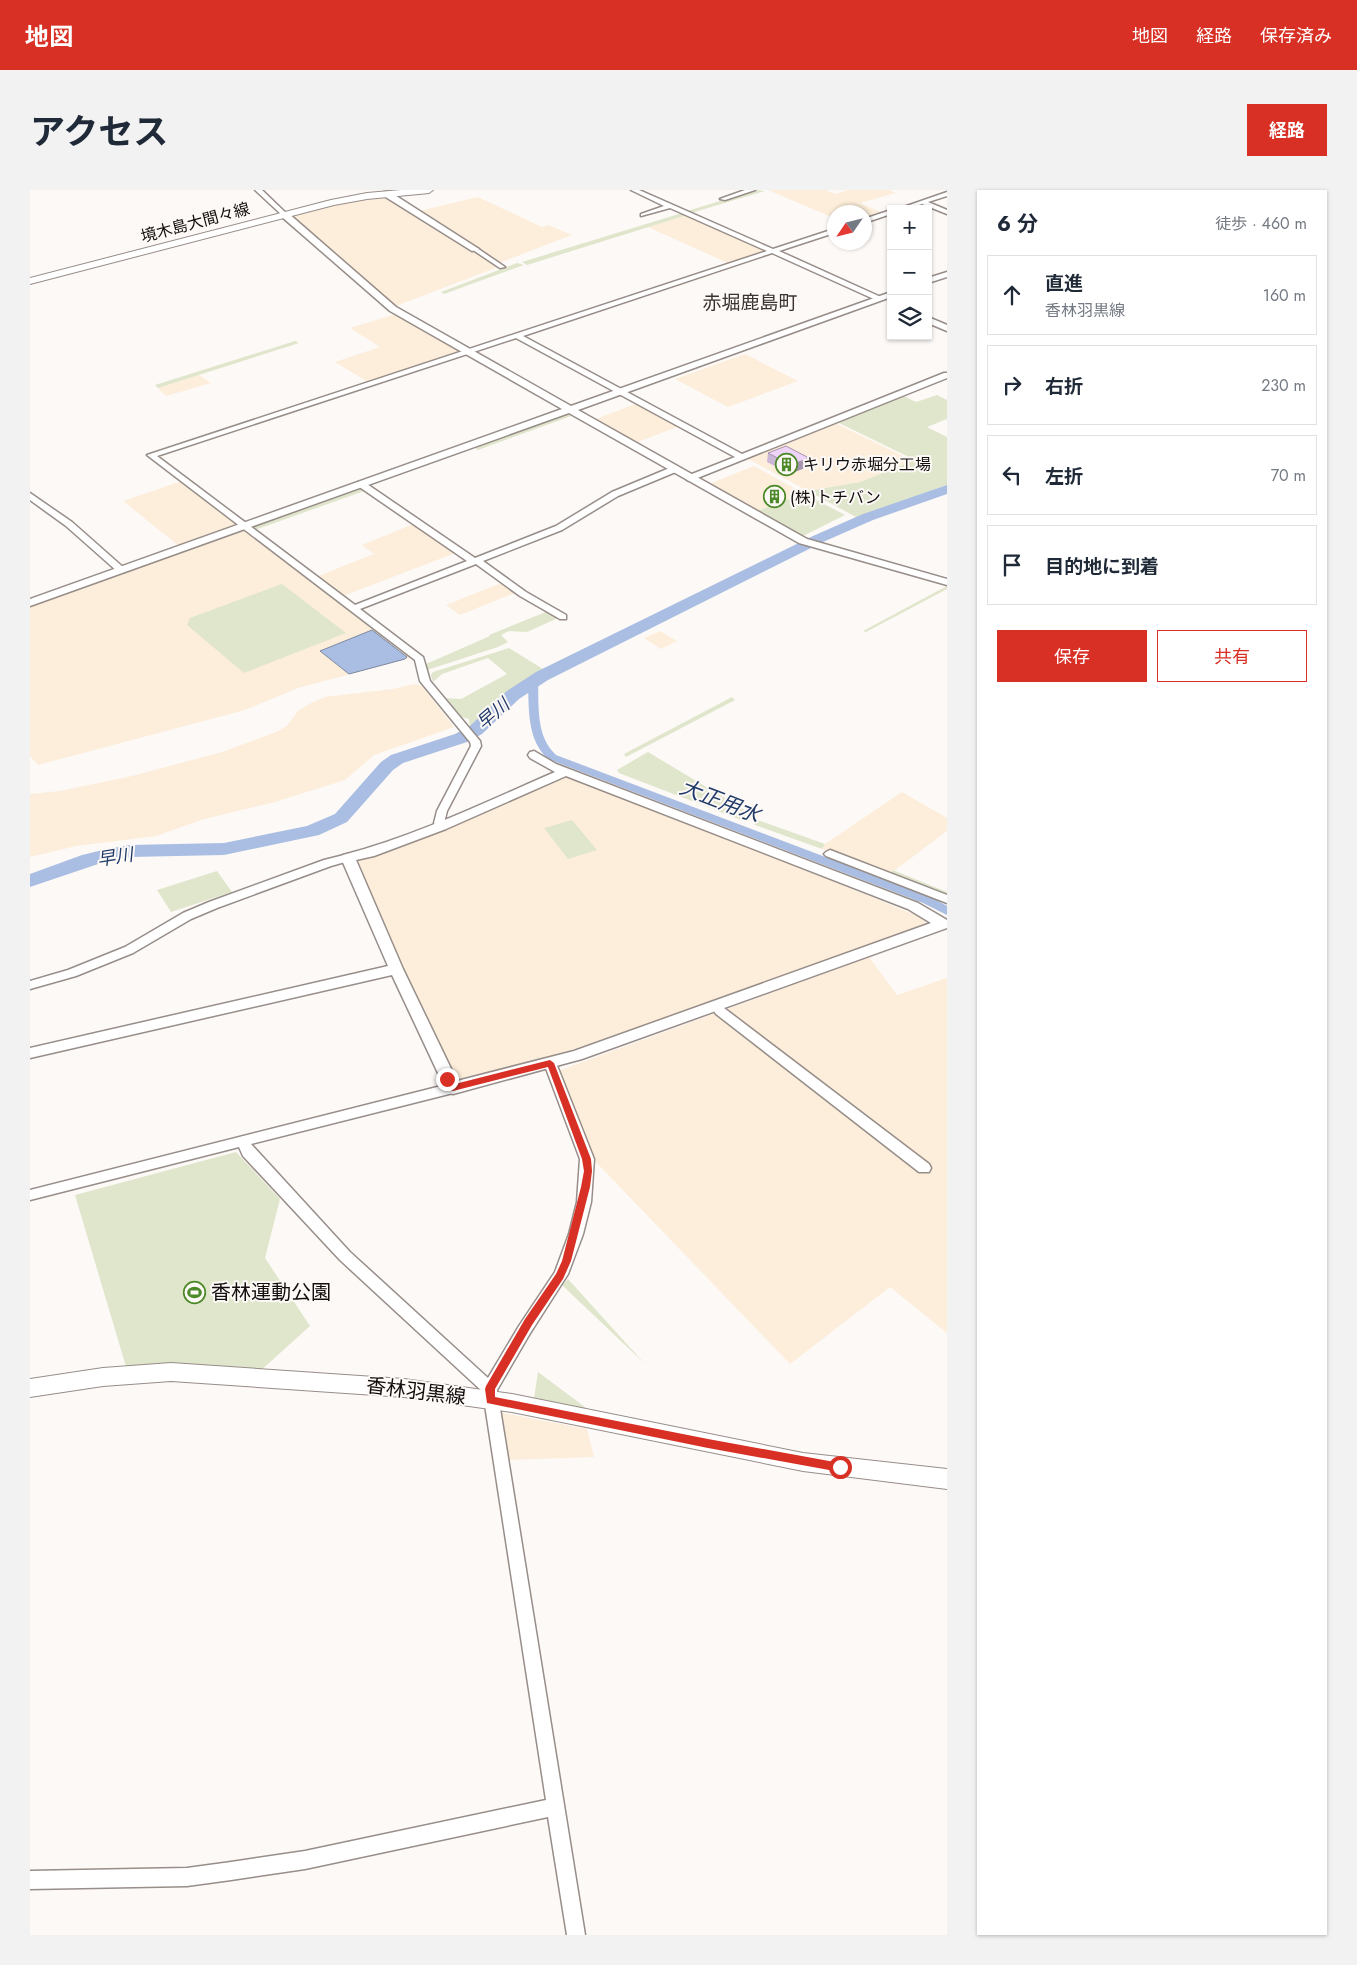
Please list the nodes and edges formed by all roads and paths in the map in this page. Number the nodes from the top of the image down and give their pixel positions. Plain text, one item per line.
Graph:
1 (258, 190) edge
2 (429, 190) edge
3 (634, 190) edge
4 (752, 190) edge
5 (932, 190) edge
6 (386, 192) edge
7 (946, 195) edge
8 (723, 199) dead end
9 (922, 202) junction
10 (913, 205) edge
11 (670, 206) junction
12 (947, 212) edge
13 (887, 213) edge
14 (285, 215) junction
15 (643, 215) dead end
16 (872, 218) edge
17 (827, 233) edge
18 (475, 249) joint
19 (772, 251) junction
20 (502, 267) dead end
21 (947, 274) edge
22 (932, 280) edge
23 (30, 281) edge
24 (888, 295) edge
25 (879, 298) junction
26 (887, 301) edge
27 (932, 322) edge
28 (947, 328) edge
29 (516, 334) junction
30 (468, 351) junction
31 (947, 375) edge
32 (620, 392) junction
33 (570, 409) junction
34 (742, 458) junction
35 (675, 469) junction
36 (690, 478) junction
37 (361, 484) junction
38 (30, 496) edge
39 (244, 526) junction
40 (475, 561) junction
41 (121, 570) junction
42 (947, 582) edge
43 (30, 603) edge
44 (353, 609) junction
45 (563, 617) dead end
46 (534, 755) dead end
47 (566, 772) junction
48 (441, 826) junction
49 (830, 854) dead end
50 (348, 858) junction
51 (947, 900) edge
52 (945, 926) edge
53 (396, 969) junction
54 (30, 985) edge
55 (716, 1005) junction
56 (30, 1053) edge
57 (550, 1063) junction
58 (453, 1088) junction
59 (243, 1142) junction
60 (924, 1168) dead end
61 (30, 1195) edge
62 (30, 1388) edge
63 (490, 1394) junction
64 (947, 1479) edge
65 (557, 1806) junction
66 (30, 1880) edge
67 (576, 1935) edge

1 - 14 street
2 - 6 main road, 境木島大間々線
3 - 11 street
4 - 8 street
5 - 7 street
6 - 14 main road, 境木島大間々線
6 - 18 street
7 - 9 street
9 - 10 street
9 - 12 street
11 - 15 street
11 - 19 street
13 - 16 street
14 - 23 main road, 境木島大間々線
14 - 30 street
17 - 19 street
18 - 20 street
19 - 25 street
19 - 29 street
21 - 22 street
24 - 25 street
25 - 26 street
25 - 32 street
27 - 28 street
29 - 30 street
29 - 32 street
30 - 33 street
30 - 39 street
31 - 34 street
32 - 33 street
32 - 34 street
33 - 35 street
33 - 37 street
34 - 36 street
35 - 36 street
35 - 40 street
36 - 42 street
37 - 39 street
37 - 40 street
38 - 41 street
39 - 41 street
39 - 44 street
40 - 44 street
40 - 45 street
41 - 43 street
44 - 48 street
46 - 47 street
47 - 48 street
47 - 52 street
48 - 50 street
49 - 51 street
50 - 53 street
50 - 54 street
52 - 55 street
53 - 56 street
53 - 58 street
55 - 57 street
55 - 60 street
57 - 58 street
57 - 63 street
58 - 59 street
59 - 61 street
59 - 63 street
62 - 63 main road, 香林羽黒線
63 - 64 main road, 香林羽黒線
63 - 65 street
65 - 66 street
65 - 67 street

